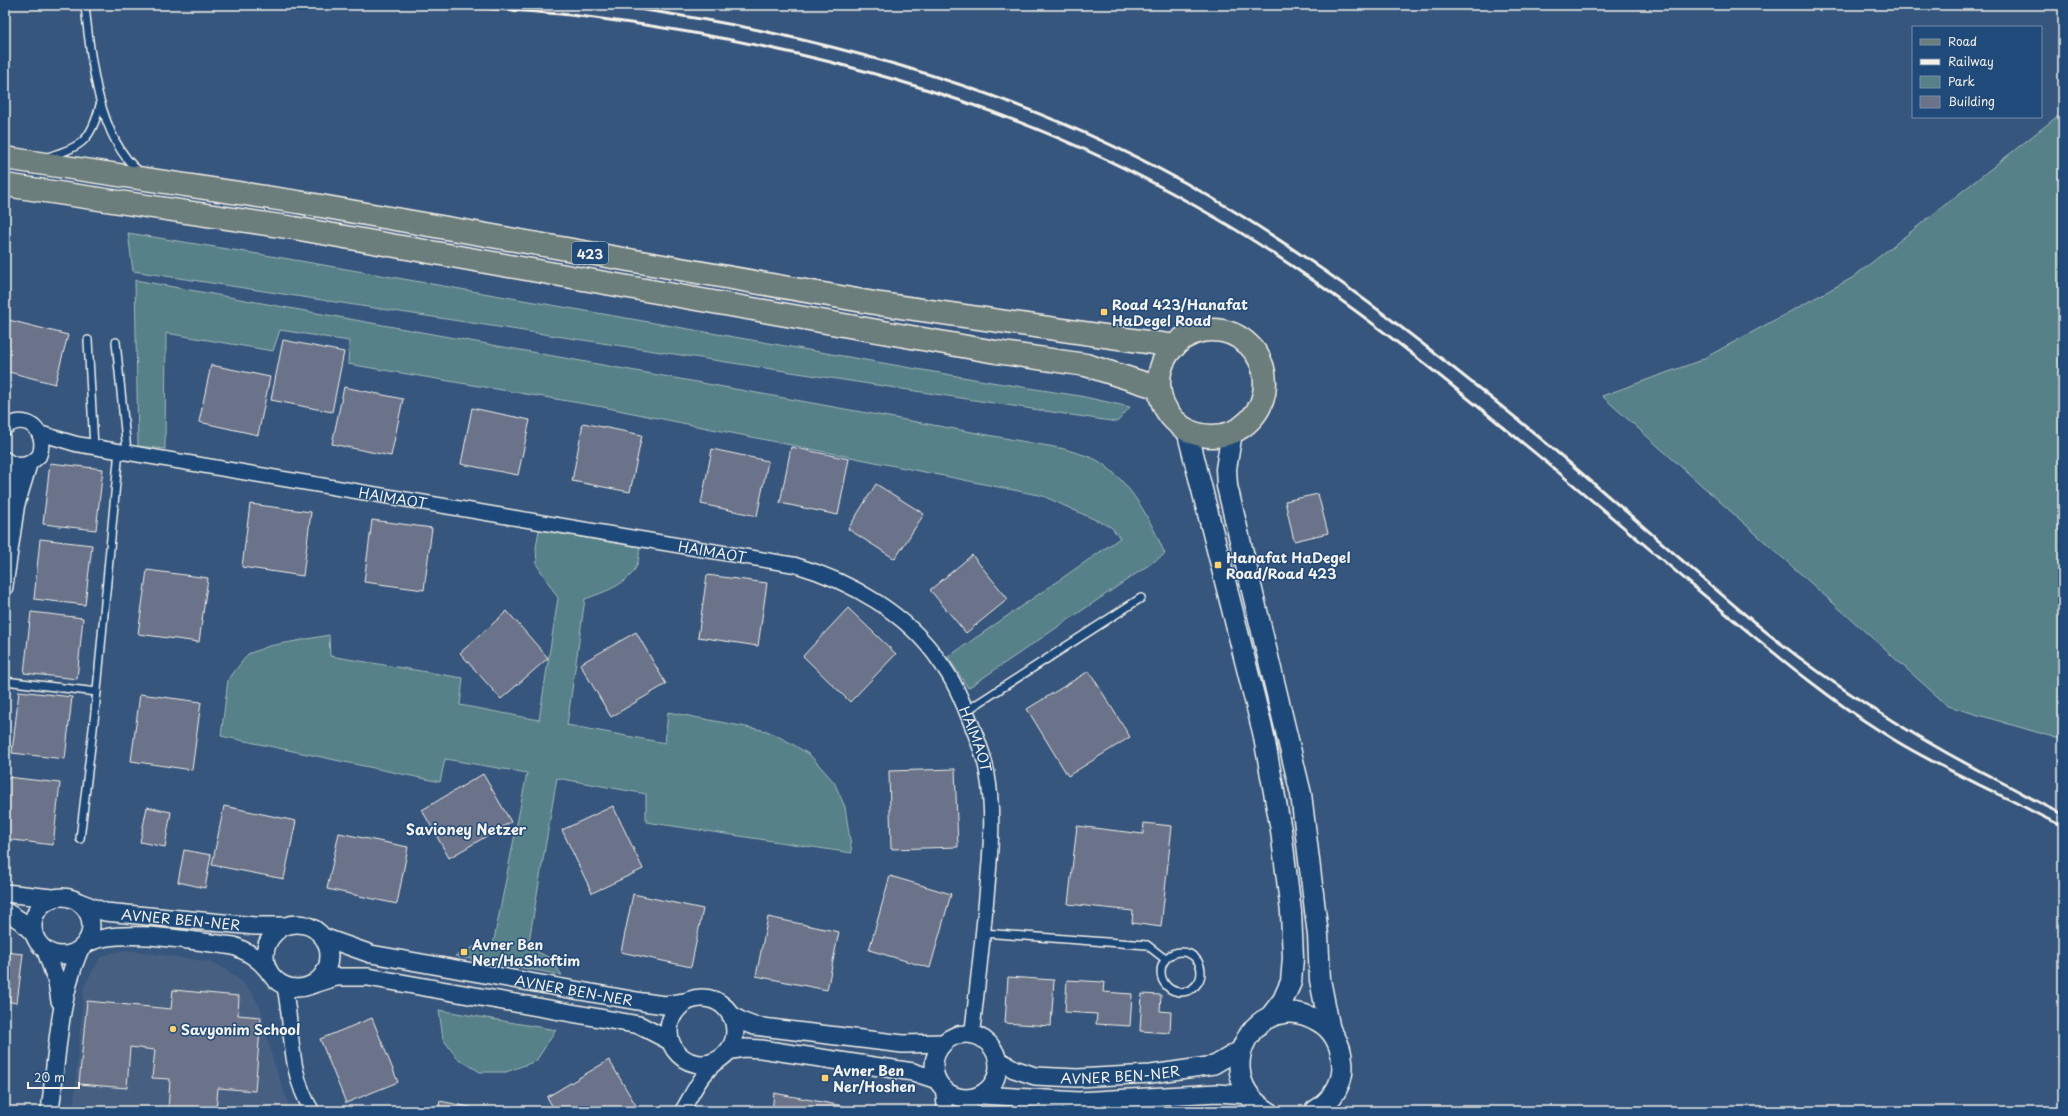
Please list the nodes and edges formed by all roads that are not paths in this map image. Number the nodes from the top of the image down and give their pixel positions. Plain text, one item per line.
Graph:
1 (85, 5) edge
2 (100, 105) junction
3 (5, 158) edge
4 (34, 162) junction
5 (150, 179) junction
6 (5, 185) edge
7 (88, 340) dead end
8 (116, 342) dead end
9 (1175, 346) junction
10 (1159, 388) junction
11 (6, 425) edge
12 (1187, 430) junction
13 (1232, 432) junction
14 (39, 433) junction
15 (76, 444) junction
16 (94, 447) junction
17 (42, 449) junction
18 (123, 451) junction
19 (8, 462) edge
20 (30, 463) junction
21 (17, 506) junction
22 (5, 589) edge
23 (1141, 598) dead end
24 (5, 681) edge
25 (97, 692) junction
26 (966, 711) junction
27 (80, 838) dead end
28 (5, 893) edge
29 (52, 898) junction
30 (79, 902) junction
31 (5, 911) edge
32 (284, 926) junction
33 (32, 933) junction
34 (983, 933) junction
35 (324, 937) junction
36 (82, 947) junction
37 (46, 952) junction
38 (1165, 959) junction
39 (268, 970) junction
40 (284, 985) junction
41 (311, 985) junction
42 (685, 1002) junction
43 (730, 1014) junction
44 (1270, 1017) junction
45 (61, 1024) junction
46 (1330, 1030) junction
47 (972, 1034) junction
48 (670, 1041) junction
49 (943, 1043) junction
50 (1242, 1049) junction
51 (724, 1055) junction
52 (998, 1060) junction
53 (940, 1085) junction
54 (1249, 1096) junction
55 (974, 1101) edge
56 (1078, 1106) edge
57 (1323, 1108) edge
58 (50, 1111) edge
59 (312, 1111) edge
60 (682, 1111) edge
61 (945, 1111) edge
62 (1266, 1111) edge

1 - 2 lane
2 - 4 lane
2 - 5 lane
3 - 4 main road, 423
4 - 5 main road, 423
5 - 9 main road, 423
6 - 10 main road, 423
7 - 16 lane
8 - 18 lane
9 - 10 main road
9 - 13 main road
10 - 12 main road
11 - 14 street, HAIMAOT
12 - 13 main road
12 - 44 main road
13 - 46 main road
14 - 15 street, HAIMAOT
14 - 17 street
15 - 16 street, HAIMAOT
15 - 17 street, HAIMAOT
16 - 18 street, HAIMAOT
17 - 20 street
18 - 25 lane
18 - 26 street, HAIMAOT
19 - 20 street
19 - 21 street
20 - 21 street
21 - 22 street
23 - 26 lane
24 - 25 lane
25 - 27 lane
26 - 34 street, HAIMAOT
28 - 29 street
29 - 30 street
29 - 33 street
30 - 32 street, AVNER BEN-NER
30 - 36 street
31 - 33 street
32 - 35 street
32 - 39 street
33 - 37 street
34 - 38 lane
34 - 47 street, HAIMAOT
35 - 41 street
35 - 42 street, AVNER BEN-NER
36 - 37 street
36 - 39 street, AVNER BEN-NER
36 - 45 street
37 - 45 street
38 - 38 lane
39 - 40 street
40 - 41 street
40 - 59 street
41 - 48 street, AVNER BEN-NER
42 - 43 street
42 - 48 street
43 - 49 street
43 - 51 street
44 - 46 main road
44 - 50 main road
45 - 58 street
46 - 57 main road
47 - 49 street
47 - 52 street
48 - 51 street
49 - 53 street
50 - 52 street, AVNER BEN-NER
50 - 54 main road
51 - 53 street
51 - 60 street
52 - 55 street
53 - 55 street
53 - 61 street
54 - 56 street, AVNER BEN-NER
54 - 62 main road
55 - 56 street, AVNER BEN-NER

